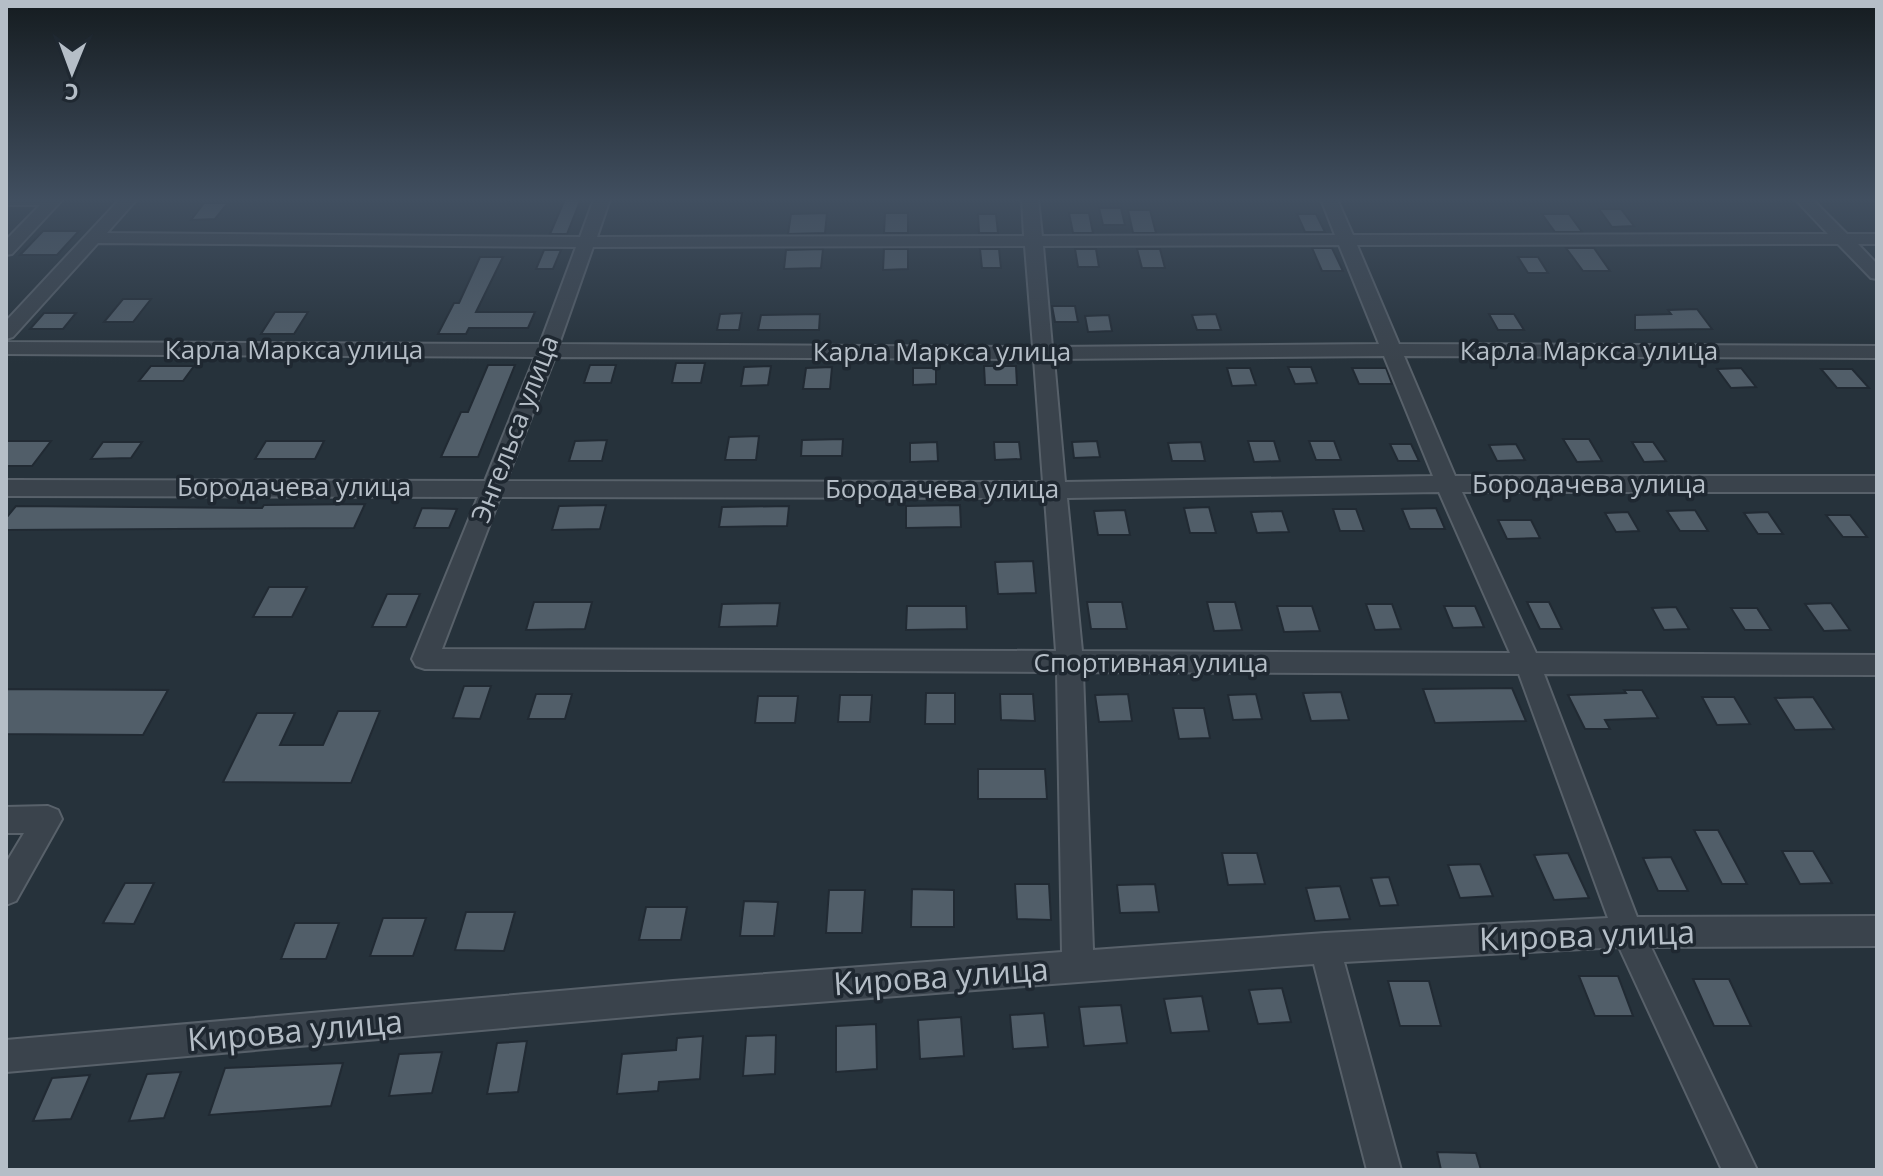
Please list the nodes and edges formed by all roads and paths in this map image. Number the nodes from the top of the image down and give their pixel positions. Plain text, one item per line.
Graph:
1 (78, 254) edge
2 (581, 254) edge
3 (1034, 254) edge
4 (1351, 254) edge
5 (1857, 254) edge
6 (1877, 274) edge
7 (6, 333) edge
8 (6, 348) edge
9 (1392, 350) junction
10 (547, 351) junction
11 (1877, 352) edge
12 (1043, 353) junction
13 (1447, 484) junction
14 (1877, 484) edge
15 (493, 487) junction
16 (6, 488) edge
17 (1055, 490) junction
18 (425, 659) joint
19 (1527, 662) junction
20 (1070, 663) junction
21 (1877, 665) edge
22 (6, 820) edge
23 (6, 891) edge
24 (1877, 931) edge
25 (1628, 932) junction
26 (1325, 948) junction
27 (1078, 966) junction
28 (6, 1056) edge
29 (1384, 1170) edge
30 (1740, 1170) edge

1 - 7 street
2 - 10 street, Энгельса улица
3 - 12 street
4 - 9 street
5 - 6 street
8 - 10 street, Карла Маркса улица
9 - 11 street, Карла Маркса улица
9 - 12 street, Карла Маркса улица
9 - 13 street
10 - 12 street, Карла Маркса улица
10 - 15 street, Энгельса улица
12 - 17 street
13 - 14 street, Бородачева улица
13 - 17 street, Бородачева улица
13 - 19 street
15 - 16 street, Бородачева улица
15 - 17 street, Бородачева улица
15 - 18 street, Энгельса улица
17 - 20 street
18 - 20 street, Спортивная улица
19 - 20 street, Спортивная улица
19 - 21 street, Спортивная улица
19 - 25 street
20 - 27 street
22 - 23 street
24 - 25 street, Кирова улица
25 - 26 street, Кирова улица
25 - 30 street
26 - 27 street, Кирова улица
26 - 29 street
27 - 28 street, Кирова улица

